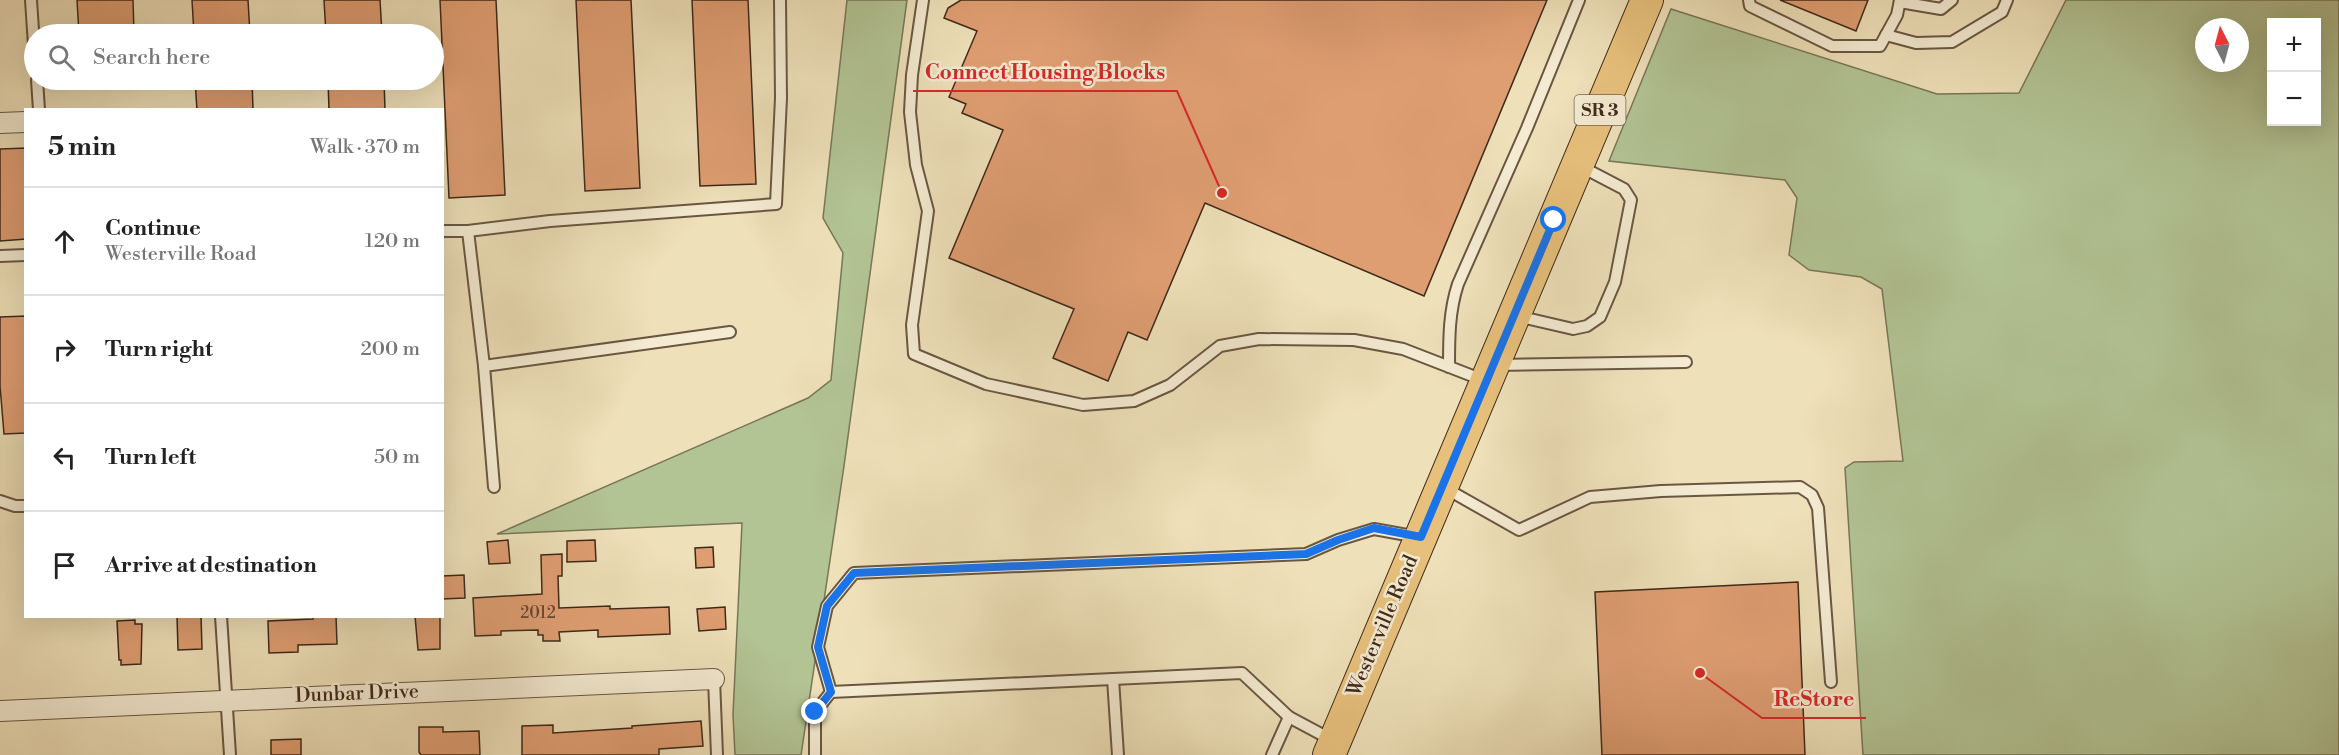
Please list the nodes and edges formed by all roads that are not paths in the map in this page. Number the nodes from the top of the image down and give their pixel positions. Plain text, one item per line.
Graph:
1 (31, 0) edge
2 (780, 0) edge
3 (923, 0) edge
4 (1579, 0) edge
5 (1647, 0) edge
6 (1749, 0) edge
7 (1952, 0) edge
8 (2007, 0) edge
9 (1900, 1) edge
10 (33, 24) edge
11 (1886, 35) junction
12 (38, 90) edge
13 (39, 108) edge
14 (24, 122) edge
15 (0, 123) edge
16 (1578, 164) junction
17 (444, 231) edge
18 (468, 231) junction
19 (24, 255) edge
20 (0, 256) edge
21 (1514, 316) junction
22 (730, 332) dead end
23 (1686, 362) dead end
24 (484, 366) junction
25 (1449, 367) junction
26 (1490, 373) junction
27 (1442, 486) junction
28 (494, 487) dead end
29 (0, 501) edge
30 (24, 506) edge
31 (1421, 537) junction
32 (220, 618) edge
33 (714, 679) joint
34 (1113, 679) junction
35 (1831, 682) dead end
36 (831, 692) junction
37 (226, 700) junction
38 (0, 711) edge
39 (1289, 717) junction
40 (1332, 748) edge
41 (230, 755) edge
42 (717, 755) edge
43 (815, 755) edge
44 (1118, 755) edge
45 (1272, 755) edge

1 - 10 lane
2 - 18 lane
3 - 25 lane
4 - 25 lane
5 - 16 main road, Westerville Road / SR 3
6 - 11 lane
7 - 9 lane
8 - 11 lane
9 - 11 lane
12 - 13 lane
14 - 15 street
16 - 21 main road, Westerville Road / SR 3
16 - 21 lane
17 - 18 lane
18 - 24 lane
19 - 20 lane
21 - 26 main road, Westerville Road / SR 3
22 - 24 lane
23 - 26 lane
24 - 28 lane
25 - 26 lane
26 - 27 main road, Westerville Road / SR 3
27 - 31 main road, Westerville Road / SR 3
27 - 35 lane
29 - 30 lane
31 - 36 lane
31 - 40 main road, Westerville Road / SR 3
32 - 37 lane
33 - 37 street, Dunbar Drive
33 - 42 lane
34 - 36 lane
34 - 39 lane
34 - 44 lane
36 - 43 lane
37 - 38 street, Dunbar Drive
37 - 41 lane
39 - 40 lane
39 - 45 lane

